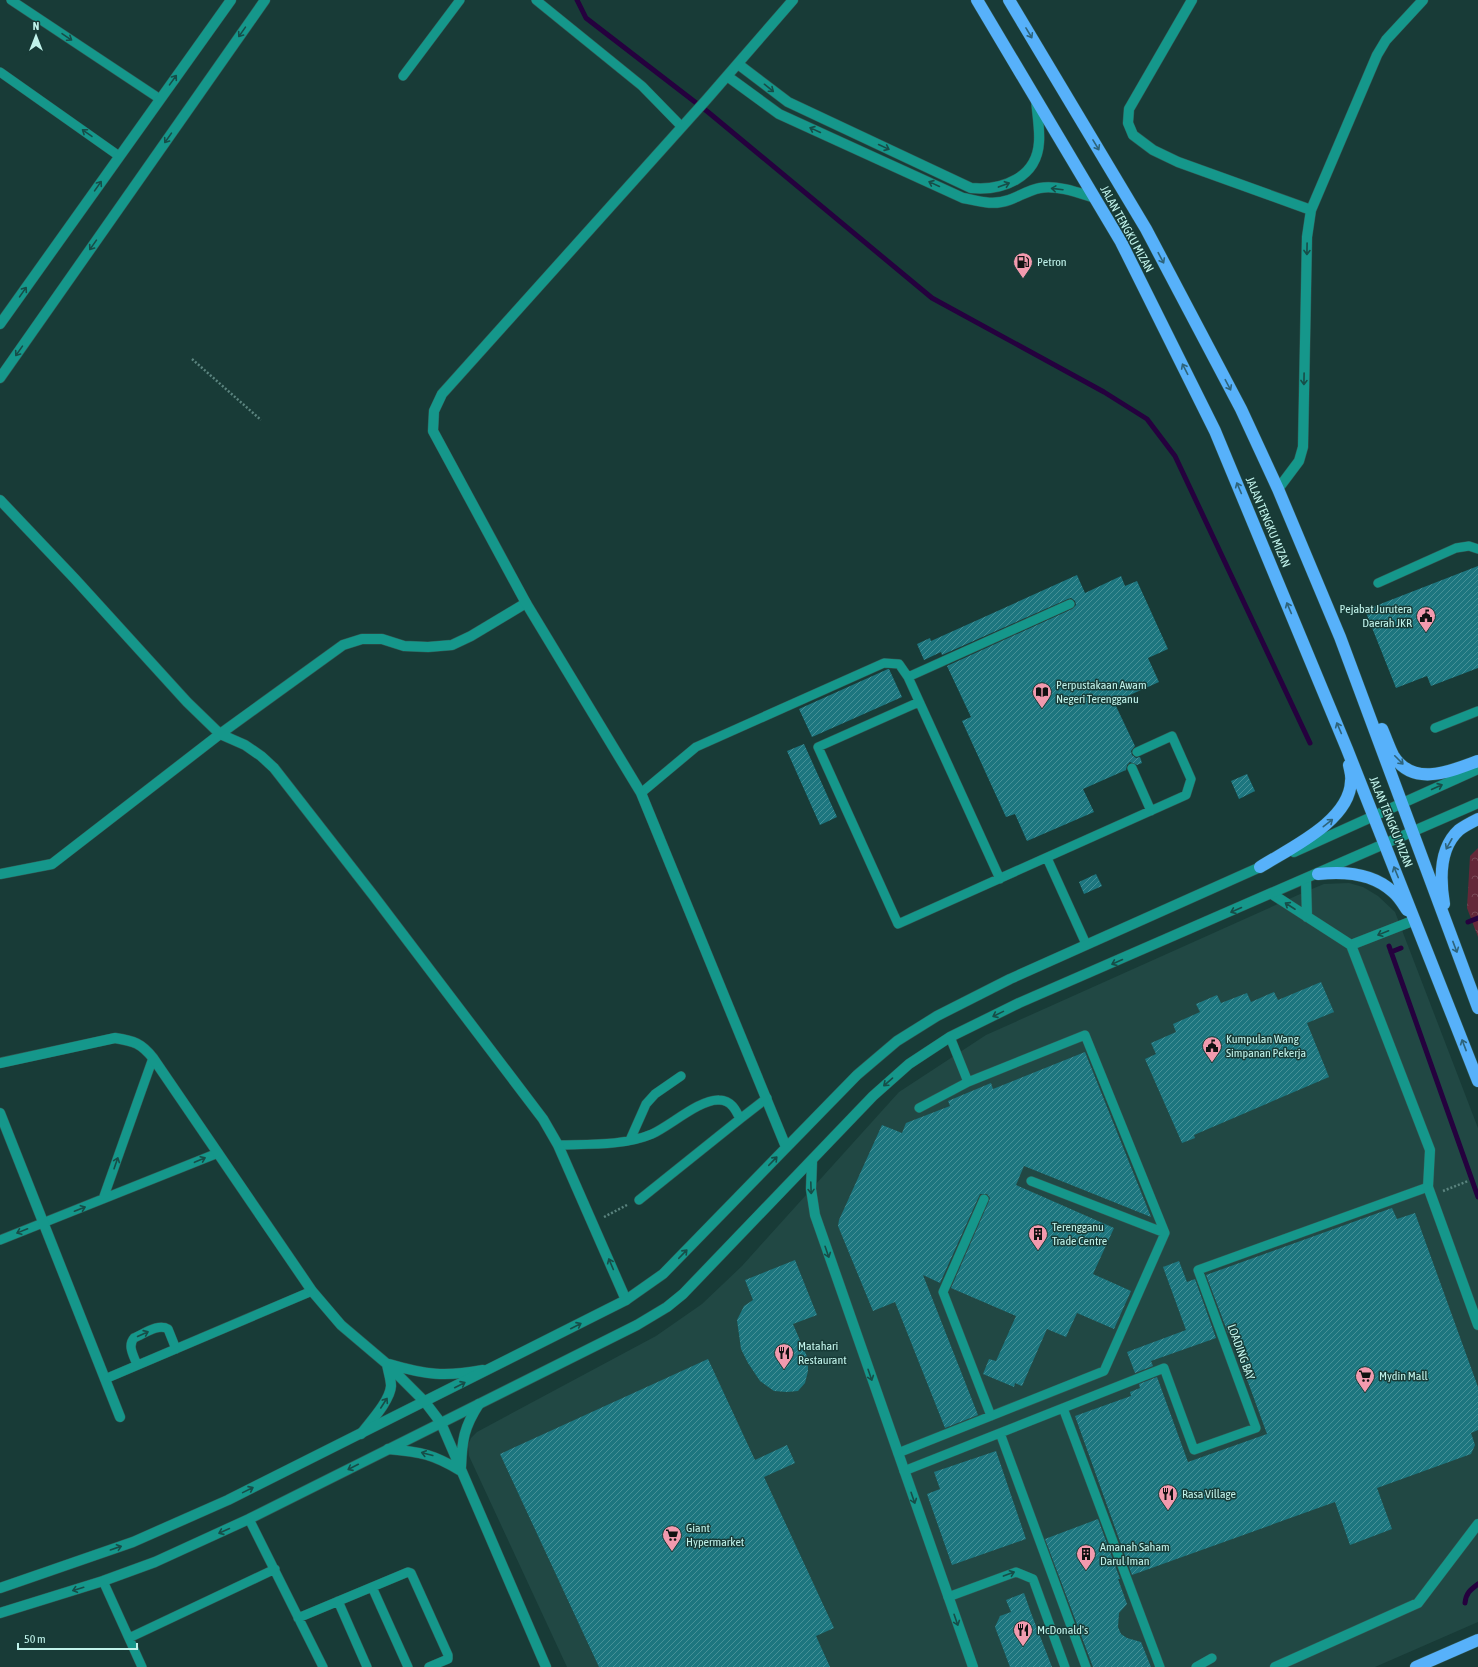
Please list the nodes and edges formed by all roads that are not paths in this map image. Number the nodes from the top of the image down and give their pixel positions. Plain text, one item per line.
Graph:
1 (11, 0) edge
2 (230, 0) edge
3 (265, 0) edge
4 (460, 0) edge
5 (536, 0) edge
6 (793, 0) edge
7 (977, 0) edge
8 (1009, 0) edge
9 (1192, 0) edge
10 (1423, 0) edge
11 (738, 64) junction
12 (0, 72) edge
13 (403, 76) dead end
14 (727, 76) junction
15 (160, 99) junction
16 (1036, 99) junction
17 (684, 125) junction
18 (119, 156) junction
19 (1095, 198) junction
20 (1311, 210) junction
21 (0, 324) edge
22 (0, 378) edge
23 (1278, 489) junction
24 (0, 500) edge
25 (1478, 549) edge
26 (1378, 583) dead end
27 (526, 603) junction
28 (1070, 604) dead end
29 (1340, 637) junction
30 (908, 677) junction
31 (919, 702) junction
32 (1478, 712) edge
33 (1435, 728) dead end
34 (220, 734) junction
35 (1347, 748) junction
36 (1137, 752) dead end
37 (1478, 762) edge
38 (1132, 768) dead end
39 (1478, 770) edge
40 (641, 793) junction
41 (1402, 803) junction
42 (1478, 803) edge
43 (1152, 811) junction
44 (1374, 816) junction
45 (1478, 819) edge
46 (1412, 832) junction
47 (1385, 844) junction
48 (1047, 858) junction
49 (1260, 867) junction
50 (0, 874) edge
51 (1318, 874) junction
52 (1000, 879) junction
53 (1306, 880) junction
54 (1272, 894) junction
55 (1307, 917) junction
56 (1415, 920) junction
57 (1446, 924) junction
58 (1086, 944) junction
59 (1351, 945) junction
60 (1478, 1008) edge
61 (950, 1037) junction
62 (153, 1058) junction
63 (0, 1063) edge
64 (681, 1076) dead end
65 (1478, 1081) edge
66 (968, 1082) junction
67 (767, 1098) junction
68 (919, 1108) dead end
69 (0, 1113) edge
70 (740, 1119) junction
71 (630, 1140) junction
72 (558, 1145) junction
73 (786, 1147) junction
74 (218, 1153) junction
75 (812, 1161) junction
76 (1032, 1181) dead end
77 (1430, 1191) junction
78 (103, 1199) junction
79 (984, 1199) dead end
80 (639, 1200) road end
81 (43, 1223) junction
82 (1165, 1233) junction
83 (0, 1240) edge
84 (312, 1291) junction
85 (626, 1300) junction
86 (1478, 1325) edge
87 (176, 1349) junction
88 (387, 1364) junction
89 (137, 1365) junction
90 (489, 1369) junction
91 (105, 1379) junction
92 (425, 1402) junction
93 (479, 1404) junction
94 (1063, 1408) junction
95 (991, 1416) junction
96 (120, 1417) dead end
97 (441, 1424) junction
98 (1000, 1433) junction
99 (361, 1434) junction
100 (388, 1449) junction
101 (898, 1453) junction
102 (904, 1471) junction
103 (461, 1472) junction
104 (250, 1520) junction
105 (1478, 1524) edge
106 (275, 1569) junction
107 (103, 1581) junction
108 (372, 1587) junction
109 (0, 1588) edge
110 (948, 1597) junction
111 (338, 1601) junction
112 (0, 1613) edge
113 (298, 1618) junction
114 (1478, 1634) edge
115 (129, 1638) junction
116 (1478, 1640) edge
117 (1212, 1658) dead end
118 (1422, 1665) edge
119 (142, 1667) edge
120 (323, 1667) edge
121 (367, 1667) edge
122 (408, 1667) edge
123 (428, 1667) edge
124 (546, 1667) edge
125 (973, 1667) edge
126 (1065, 1667) edge
127 (1086, 1667) edge
128 (1160, 1667) edge
129 (1196, 1667) edge
130 (1275, 1667) edge

1 -> 15 lane
15 -> 2 street
3 -> 22 street
4 - 13 lane
5 - 17 lane
6 - 11 street
7 - 16 highway, JALAN TENGKU MIZAN
8 -> 23 highway, JALAN TENGKU MIZAN
9 - 20 street
10 - 20 street
11 - 14 street
11 -> 16 street
18 -> 12 lane
14 - 17 street
19 -> 14 street
15 - 18 street
16 - 19 highway, JALAN TENGKU MIZAN
17 - 27 street
21 -> 18 street
35 -> 19 highway, JALAN TENGKU MIZAN
20 -> 23 street
23 - 29 highway, JALAN TENGKU MIZAN
24 - 34 street
25 - 26 lane
27 - 34 street
27 - 40 street
28 - 30 lane
29 -> 37 highway
29 - 41 highway, JALAN TENGKU MIZAN
30 - 31 lane
30 - 40 lane
31 - 52 lane
31 - 52 lane
32 - 33 lane
34 - 50 street
34 - 72 street
35 - 44 highway, JALAN TENGKU MIZAN
49 -> 35 highway
36 - 43 lane
38 - 43 lane
41 -> 39 street
40 - 67 street
41 - 44 street
41 - 46 highway, JALAN TENGKU MIZAN
42 - 46 street
43 - 48 lane
44 - 47 highway, JALAN TENGKU MIZAN
44 - 49 street
45 -> 57 highway
46 - 47 street
46 - 57 highway, JALAN TENGKU MIZAN
47 - 51 street
56 -> 47 highway, JALAN TENGKU MIZAN
48 - 52 lane
48 - 58 lane
49 - 58 street
51 - 53 street
51 - 56 highway
53 - 54 street
53 - 55 street
55 -> 54 street
54 -> 61 street
55 - 59 street
56 -> 59 street
65 -> 56 highway, JALAN TENGKU MIZAN
57 -> 60 highway, JALAN TENGKU MIZAN
58 - 73 street
59 - 77 street
61 - 66 lane
61 -> 75 street
62 - 63 street
62 - 74 street
78 -> 62 lane
64 - 71 lane
66 - 68 lane
66 - 82 lane
67 - 70 lane
67 - 73 street
69 - 81 street
70 - 71 lane
70 - 80 lane
71 - 72 lane
85 -> 72 street
85 -> 73 street
78 -> 74 lane
74 - 84 street
75 - 93 street
75 -> 101 street
76 - 82 lane
77 - 86 street
77 - 94 lane, LOADING BAY
81 -> 78 lane
79 - 95 lane
81 -> 83 lane
81 - 91 street
82 - 95 lane
84 - 87 lane
84 - 88 street
90 -> 85 street
87 - 89 lane
89 -> 87 lane
88 - 90 street
88 - 92 street
99 -> 88 street
89 - 91 lane
92 -> 90 street
91 - 96 street
92 - 97 street
92 - 99 street
93 - 97 street
93 - 103 street
94 - 98 lane
94 - 128 lane
95 - 101 lane
97 - 100 street
97 - 103 street
98 - 102 lane
98 - 127 lane
109 -> 99 street
103 -> 100 street
100 -> 104 street
101 - 102 street
102 -> 110 street
103 - 124 street
104 - 106 lane
104 -> 107 street
105 - 130 street
106 - 113 lane
106 - 115 lane
107 -> 112 street
107 - 115 lane
108 - 111 lane
108 - 122 lane
108 - 123 lane
110 -> 125 street
110 -> 126 lane
111 - 113 lane
111 - 121 lane
113 - 120 lane
114 - 118 highway
115 - 119 lane
116 - 118 highway
117 - 129 lane

